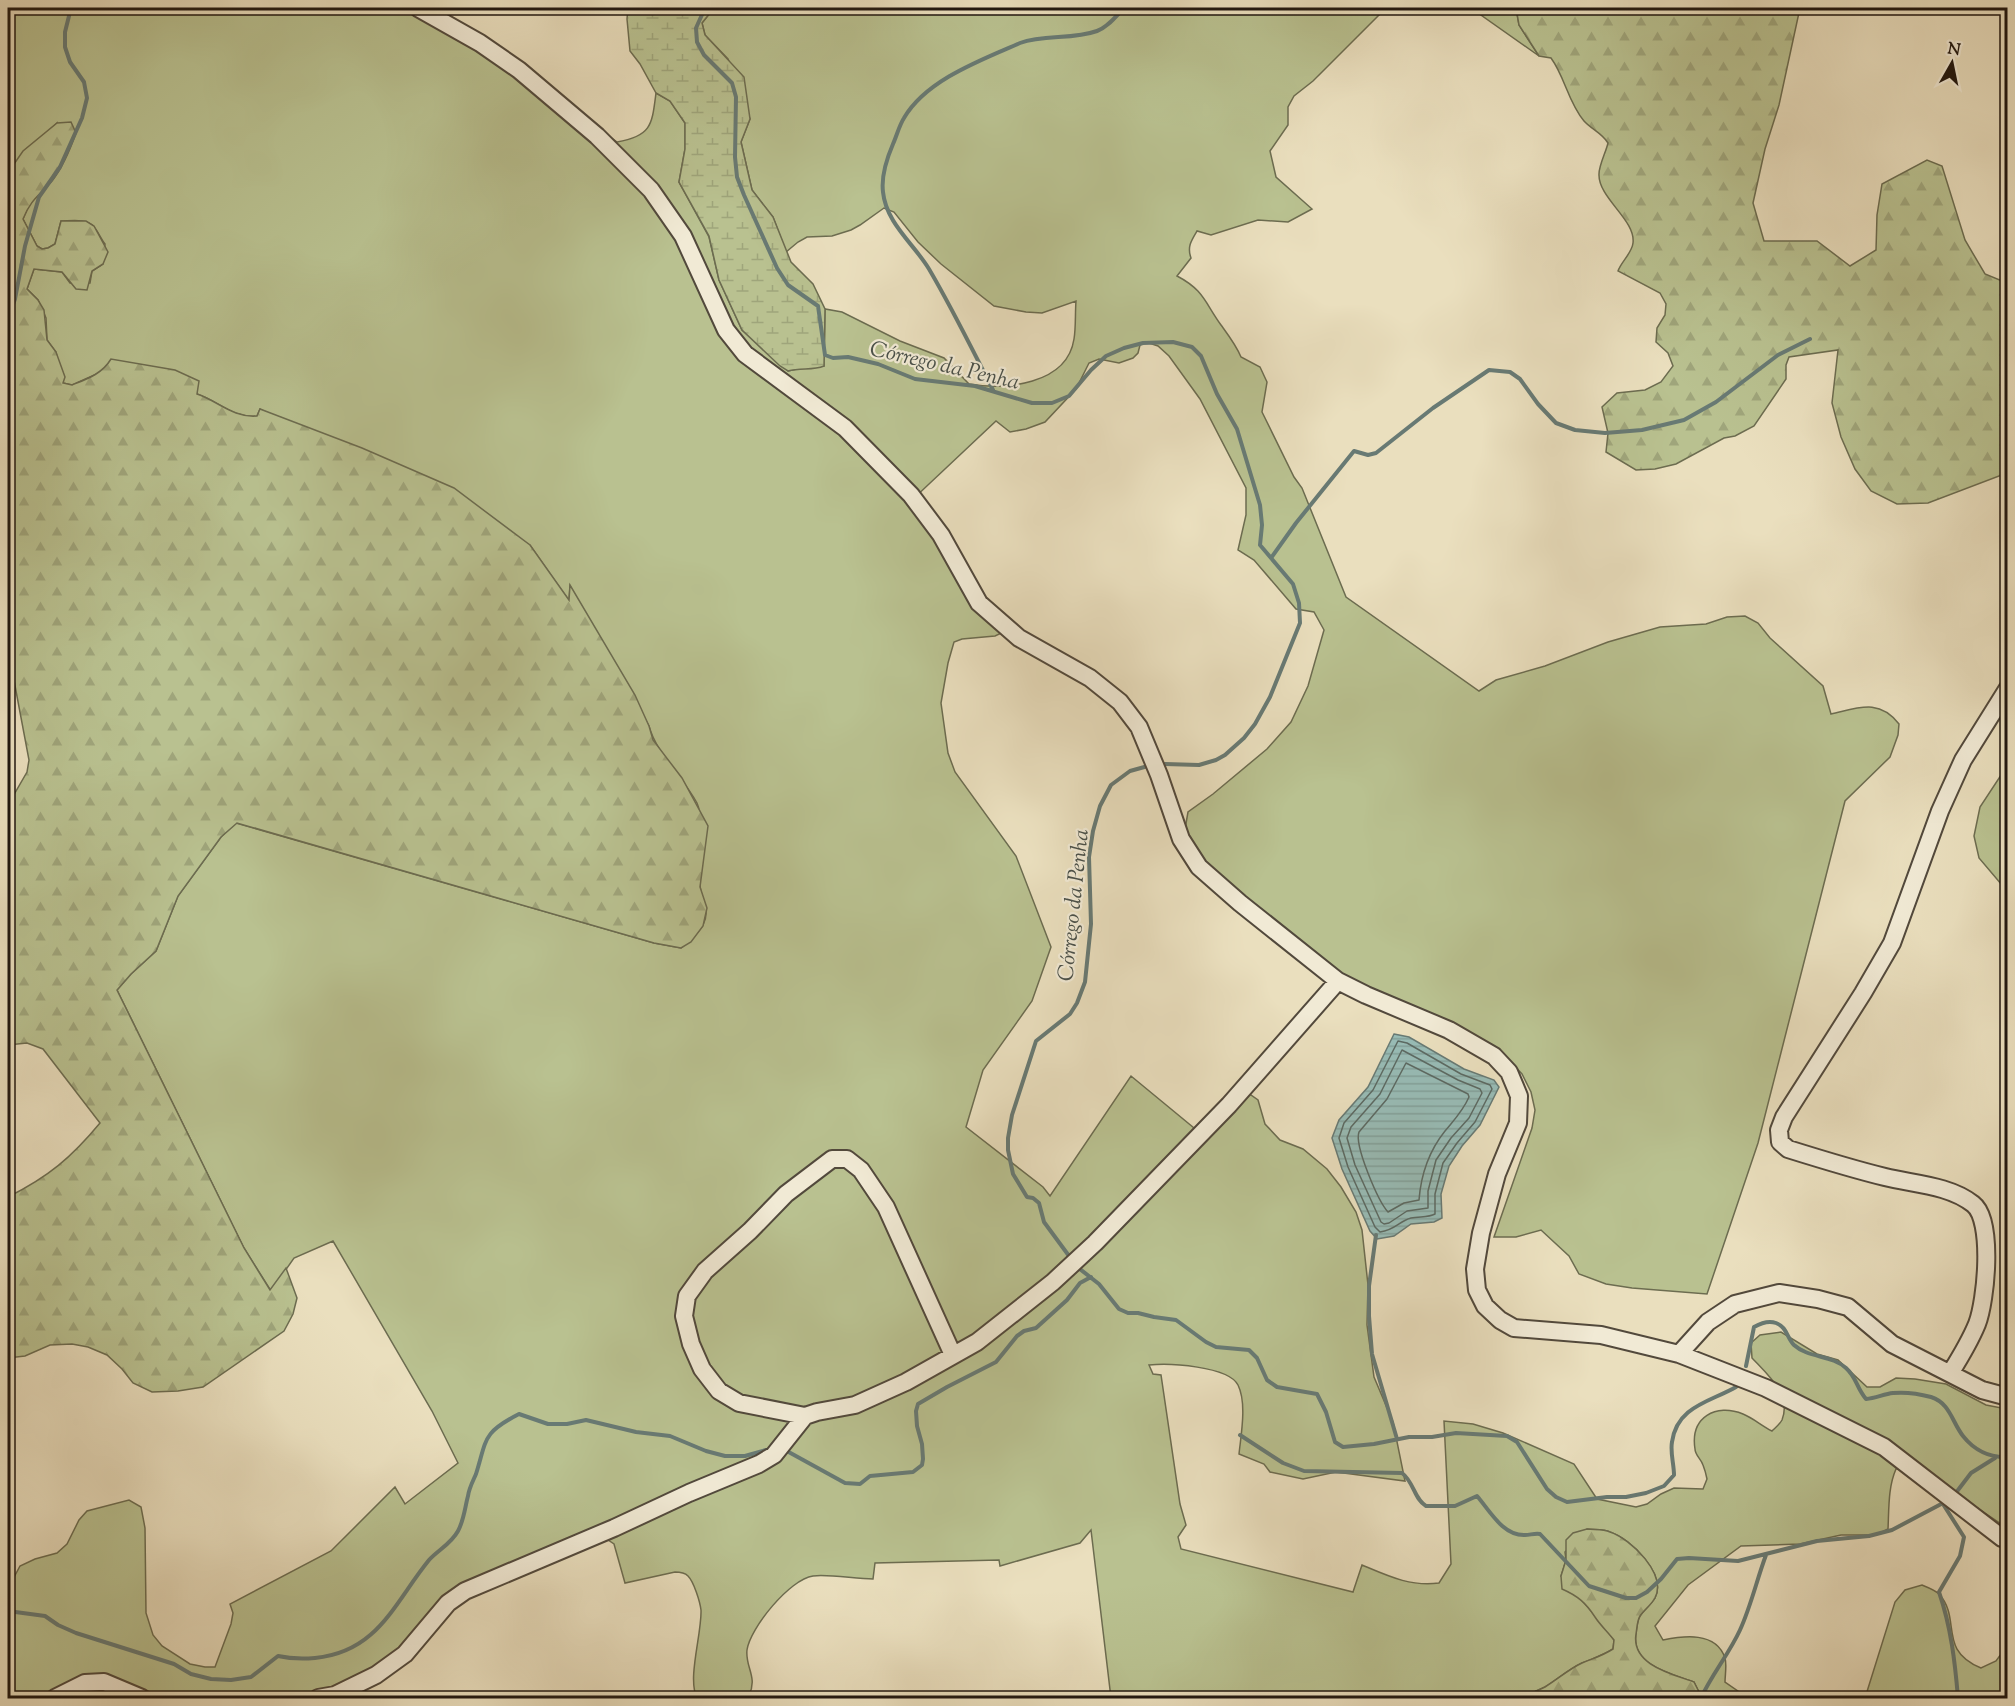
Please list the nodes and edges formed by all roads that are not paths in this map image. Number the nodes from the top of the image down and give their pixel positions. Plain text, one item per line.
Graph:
1 (418, 8) edge
2 (2007, 688) edge
3 (1338, 981) junction
4 (1679, 1354) junction
5 (953, 1356) junction
6 (1951, 1372) junction
7 (2007, 1397) edge
8 (805, 1416) junction
9 (2007, 1540) edge
10 (55, 1698) edge
11 (142, 1698) edge
12 (318, 1698) edge

1 - 3 street
2 - 6 street
3 - 4 street
3 - 5 street
4 - 6 street
4 - 9 street
5 - 8 street
5 - 8 street
6 - 7 street
8 - 12 street
10 - 11 street

